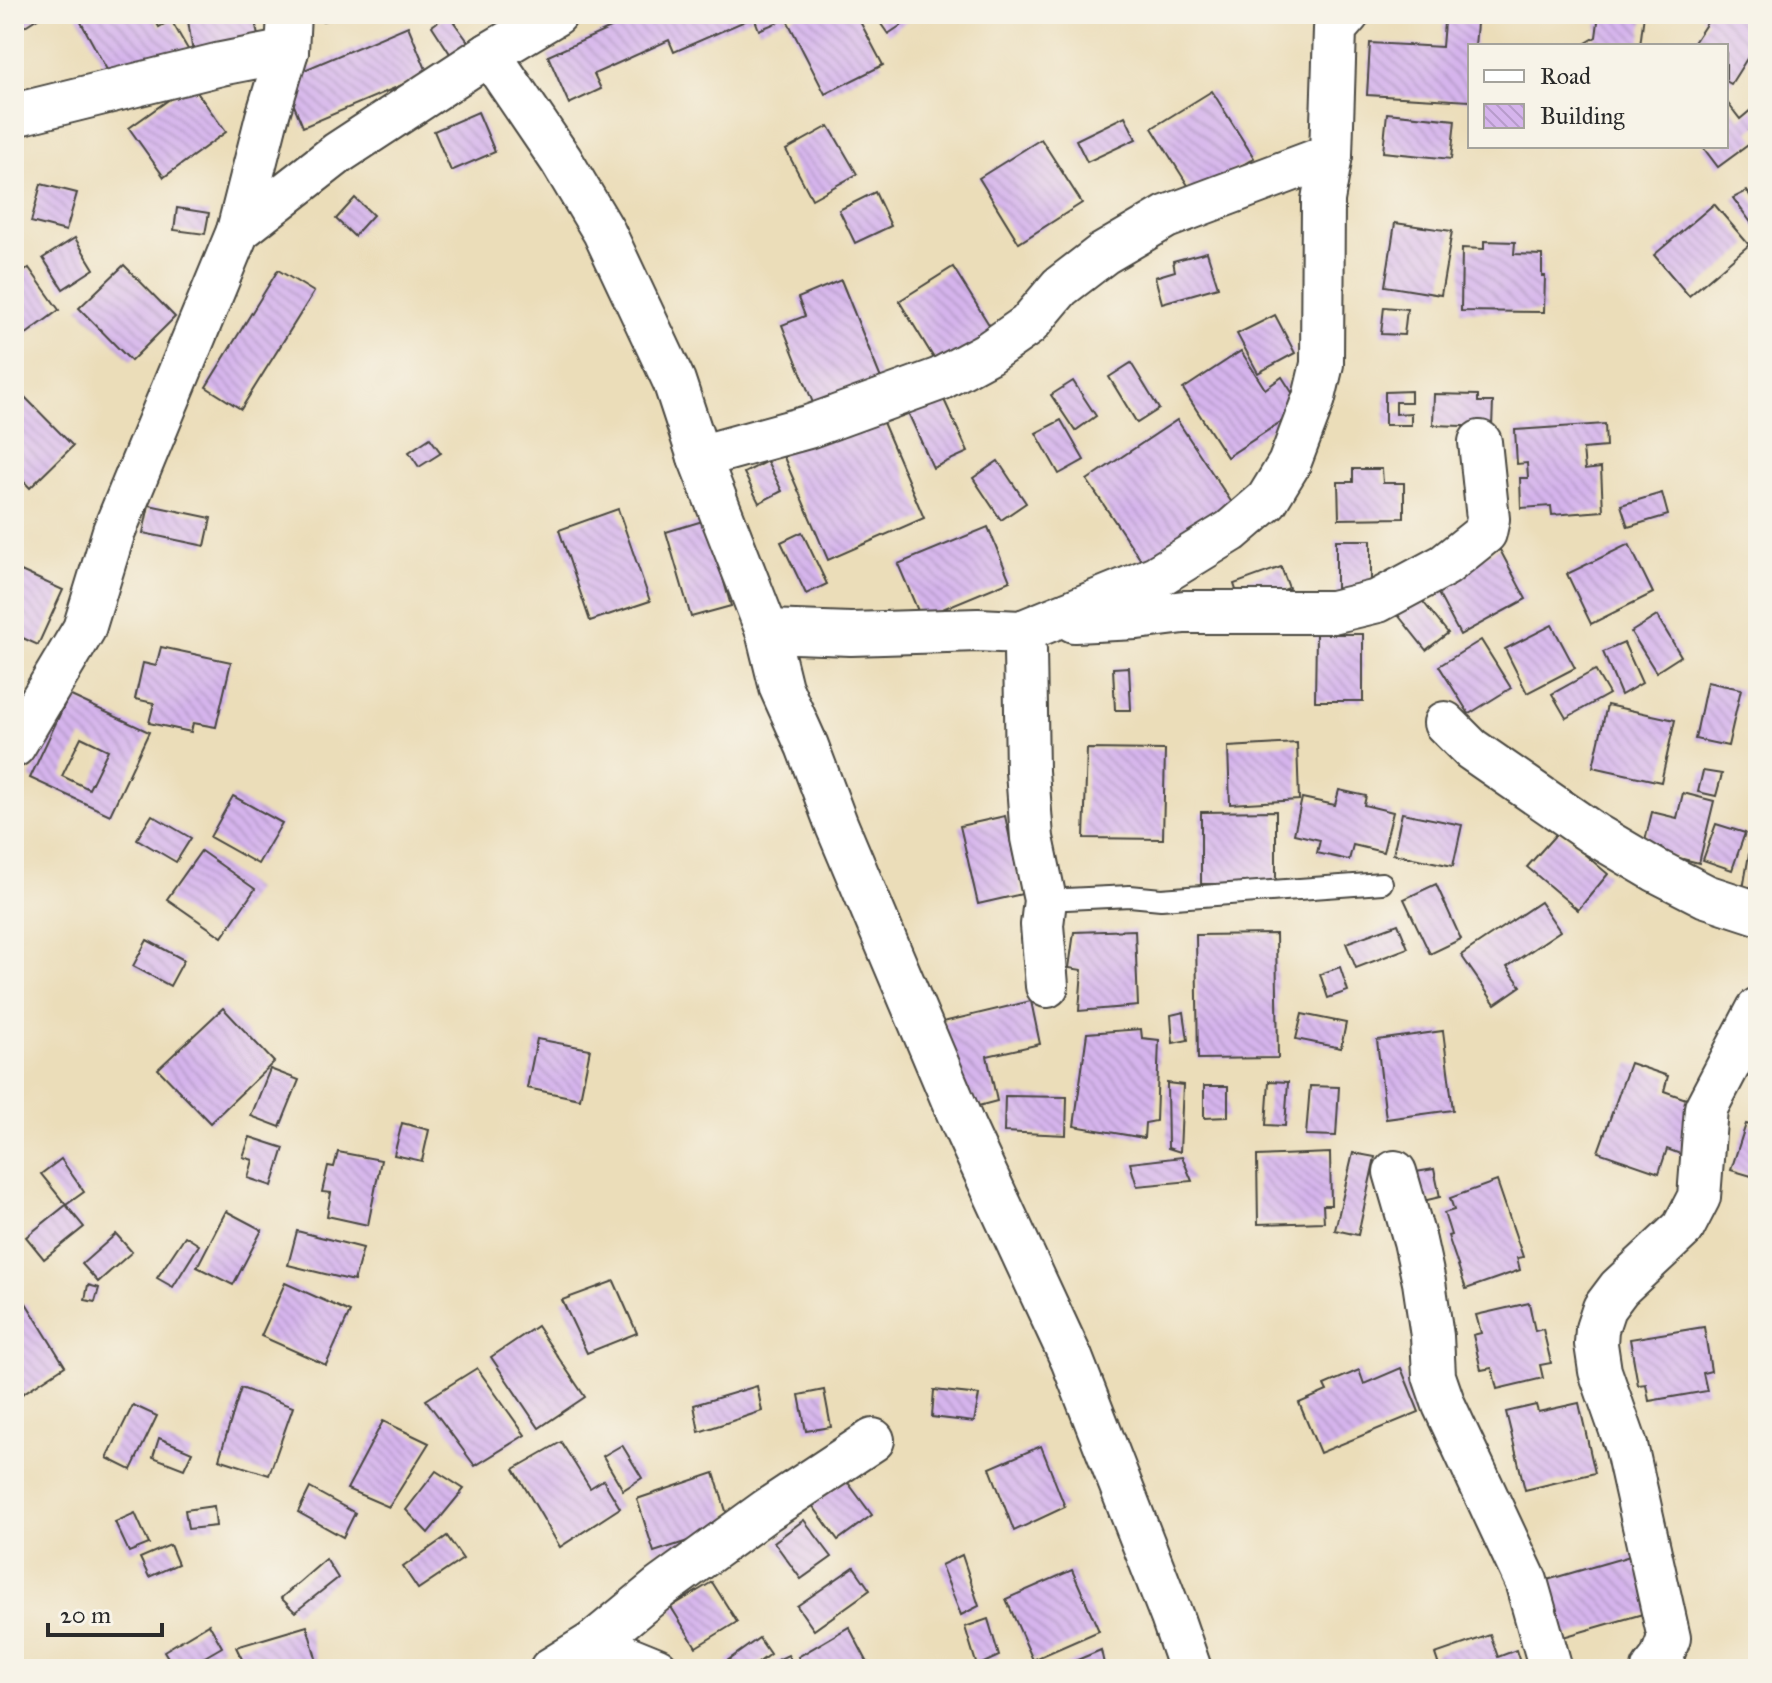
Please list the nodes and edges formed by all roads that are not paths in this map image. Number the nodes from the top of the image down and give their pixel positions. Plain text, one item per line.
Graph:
1 (556, 14) edge
2 (1348, 14) edge
3 (288, 33) edge
4 (489, 54) junction
5 (14, 115) edge
6 (1331, 155) junction
7 (238, 231) junction
8 (1480, 442) dead end
9 (699, 457) junction
10 (1033, 627) junction
11 (767, 631) junction
12 (1445, 723) dead end
13 (14, 746) edge
14 (1382, 883) dead end
15 (1045, 900) junction
16 (1758, 913) edge
17 (1047, 986) dead end
18 (1758, 1009) edge
19 (1395, 1172) dead end
20 (873, 1440) dead end
21 (593, 1643) junction
22 (551, 1669) edge
23 (657, 1669) edge
24 (1190, 1669) edge
25 (1551, 1669) edge
26 (1653, 1669) edge

1 - 4 street
2 - 6 street
3 - 5 street
3 - 7 street
4 - 7 street
4 - 9 street
6 - 9 street
6 - 10 street
7 - 13 street
8 - 10 street
9 - 11 street
10 - 11 street
10 - 15 street
11 - 24 street
12 - 16 street
14 - 15 lane
15 - 17 street
18 - 26 street
19 - 25 street
20 - 21 street
21 - 22 street
21 - 23 street

